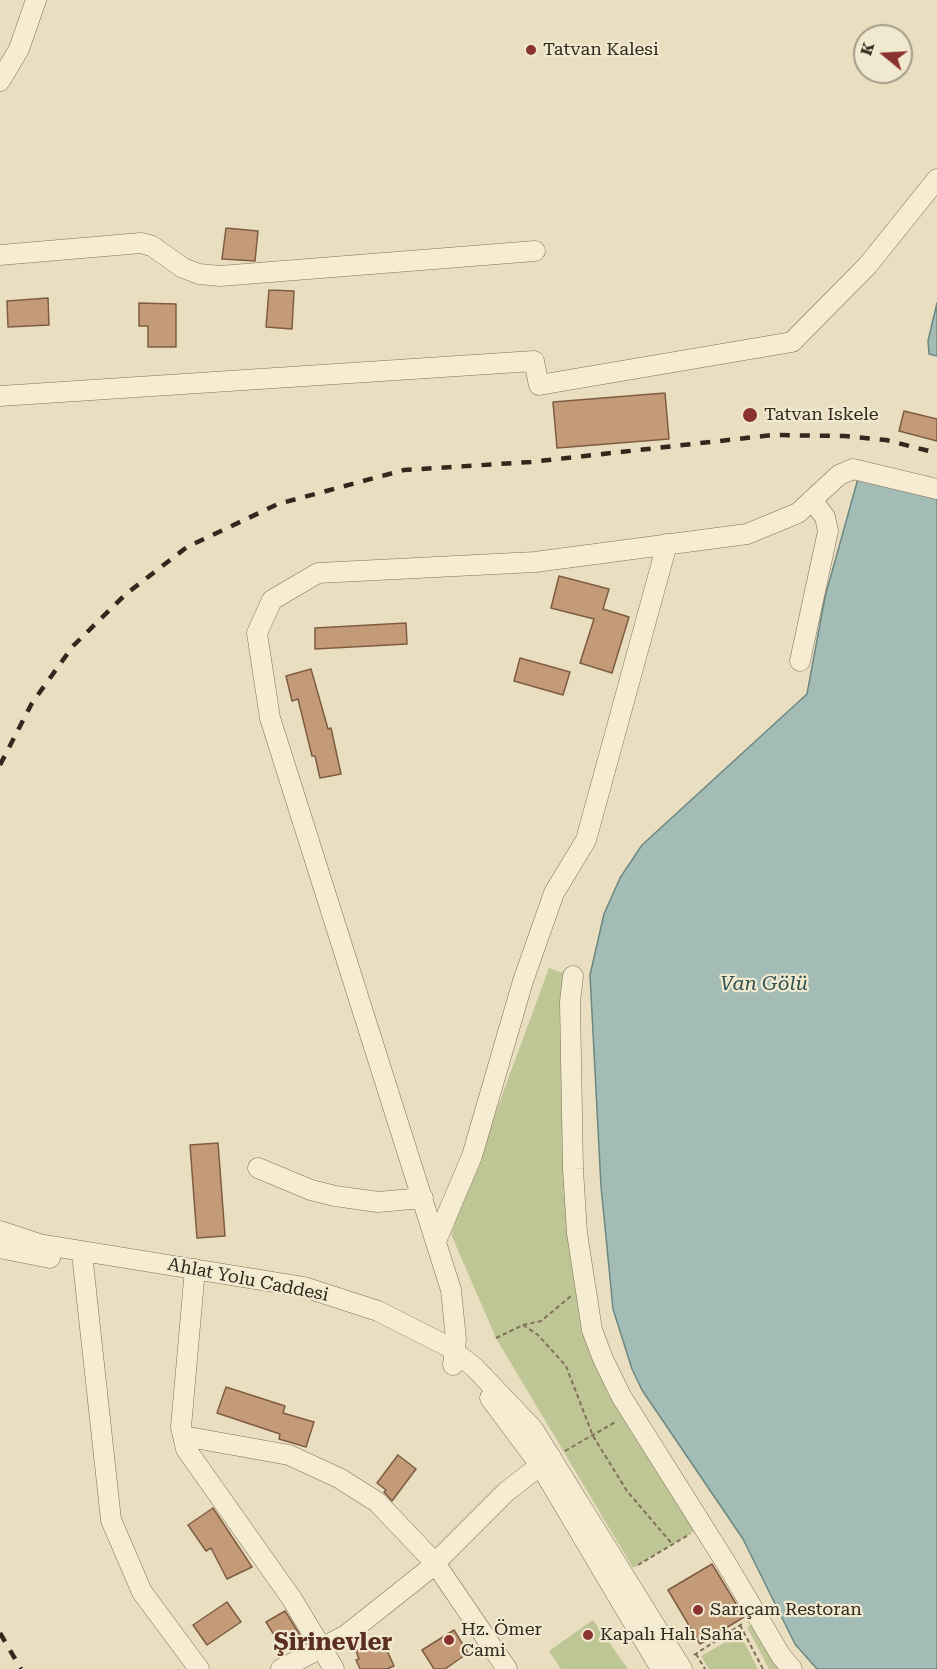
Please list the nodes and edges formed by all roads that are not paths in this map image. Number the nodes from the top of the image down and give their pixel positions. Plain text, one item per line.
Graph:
1 (36, 0) edge
2 (0, 81) edge
3 (937, 179) edge
4 (535, 251) dead end
5 (0, 255) edge
6 (0, 396) edge
7 (937, 489) edge
8 (812, 500) junction
9 (667, 544) junction
10 (800, 661) dead end
11 (573, 976) dead end
12 (258, 1168) dead end
13 (423, 1198) junction
14 (0, 1232) edge
15 (436, 1241) junction
16 (0, 1248) edge
17 (83, 1263) junction
18 (194, 1273) junction
19 (454, 1359) junction
20 (183, 1436) junction
21 (552, 1458) junction
22 (435, 1563) junction
23 (636, 1610) junction
24 (322, 1647) junction
25 (684, 1664) edge
26 (199, 1669) edge
27 (281, 1669) edge
28 (334, 1669) edge
29 (507, 1669) edge
30 (661, 1669) edge
31 (792, 1669) edge

1 - 2 street
3 - 6 street
4 - 5 street
7 - 8 street
8 - 9 street
8 - 10 street
9 - 13 street
9 - 15 street
11 - 31 street
12 - 13 street
13 - 15 street
14 - 18 street, Ahlat Yolu Caddesi
15 - 19 street
16 - 17 street, Ahlat Yolu Caddesi
17 - 18 street, Ahlat Yolu Caddesi
17 - 26 street
18 - 19 street, Ahlat Yolu Caddesi
18 - 20 street
19 - 21 street, Ahlat Yolu Caddesi
20 - 22 street
20 - 24 street
21 - 22 street
21 - 23 street, Ahlat Yolu Caddesi
22 - 24 street
22 - 29 street
23 - 25 street, Ahlat Yolu Caddesi
23 - 30 street, Ahlat Yolu Caddesi
24 - 27 street
24 - 28 street

